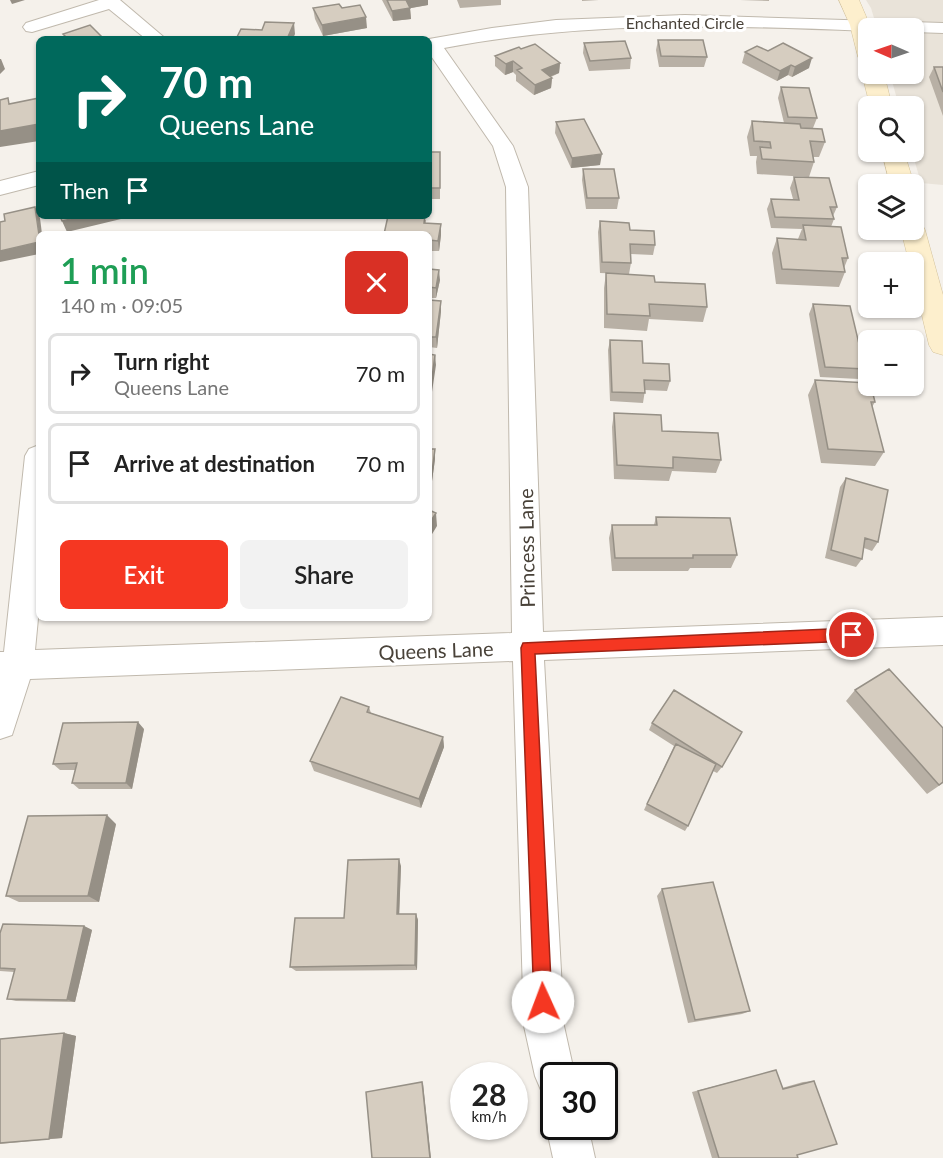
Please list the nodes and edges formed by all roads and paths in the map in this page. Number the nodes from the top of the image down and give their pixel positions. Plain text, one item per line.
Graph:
1 (849, 0) edge
2 (110, 1) edge
3 (858, 20) edge
4 (858, 25) edge
5 (32, 27) dead end
6 (924, 27) edge
7 (943, 27) edge
8 (153, 36) edge
9 (432, 44) edge
10 (432, 47) edge
11 (36, 179) edge
12 (0, 188) edge
13 (916, 240) edge
14 (943, 345) edge
15 (36, 477) edge
16 (943, 631) edge
17 (528, 648) junction
18 (9, 666) edge
19 (0, 724) edge
20 (552, 1062) edge
21 (570, 1140) edge
22 (574, 1158) edge

1 - 3 street
2 - 5 street
2 - 8 street
4 - 9 street, Enchanted Circle
6 - 7 street, Enchanted Circle
10 - 17 street, Princess Lane
11 - 12 street
13 - 14 street
15 - 18 street
16 - 17 street, Queens Lane
17 - 18 street, Queens Lane
17 - 20 street, Princess Lane
18 - 19 street
21 - 22 street

